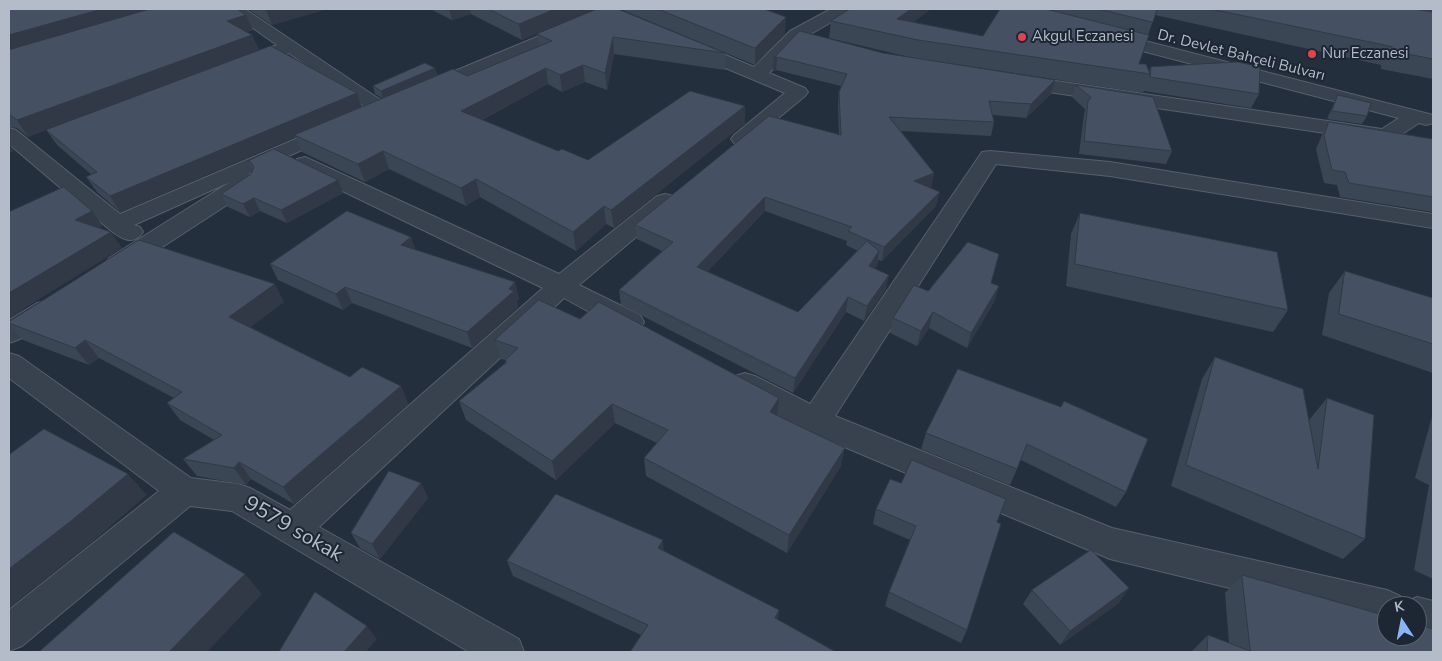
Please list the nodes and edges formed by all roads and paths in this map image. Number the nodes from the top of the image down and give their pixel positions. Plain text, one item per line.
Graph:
1 (234, 9) edge
2 (843, 9) edge
3 (590, 20) edge
4 (796, 35) junction
5 (679, 42) edge
6 (820, 44) edge
7 (291, 46) junction
8 (227, 70) edge
9 (757, 75) junction
10 (994, 77) edge
11 (1404, 96) dead end
12 (380, 109) junction
13 (1424, 119) edge
14 (26, 141) edge
15 (288, 152) junction
16 (722, 155) edge
17 (683, 186) edge
18 (1433, 221) edge
19 (99, 276) edge
20 (561, 286) junction
21 (66, 297) edge
22 (9, 333) edge
23 (658, 337) edge
24 (9, 363) edge
25 (719, 370) edge
26 (815, 421) junction
27 (184, 491) junction
28 (293, 529) junction
29 (1377, 606) edge
30 (9, 633) edge
31 (506, 652) edge

1 - 7 street
2 - 4 street
3 - 12 street
4 - 6 street
4 - 9 street
5 - 9 street
7 - 8 street
7 - 12 street
9 - 16 street
10 - 13 street
11 - 13 street, Dr. Devlet Bahçeli Bulvarı
12 - 15 street
14 - 15 street
15 - 19 street
15 - 20 street
17 - 20 street
18 - 26 street
20 - 23 street
20 - 28 street
21 - 22 street
24 - 27 street, 9579 sokak
25 - 26 street
26 - 29 street
27 - 28 street, 9579 sokak
27 - 30 street
28 - 31 street, 9579 sokak

